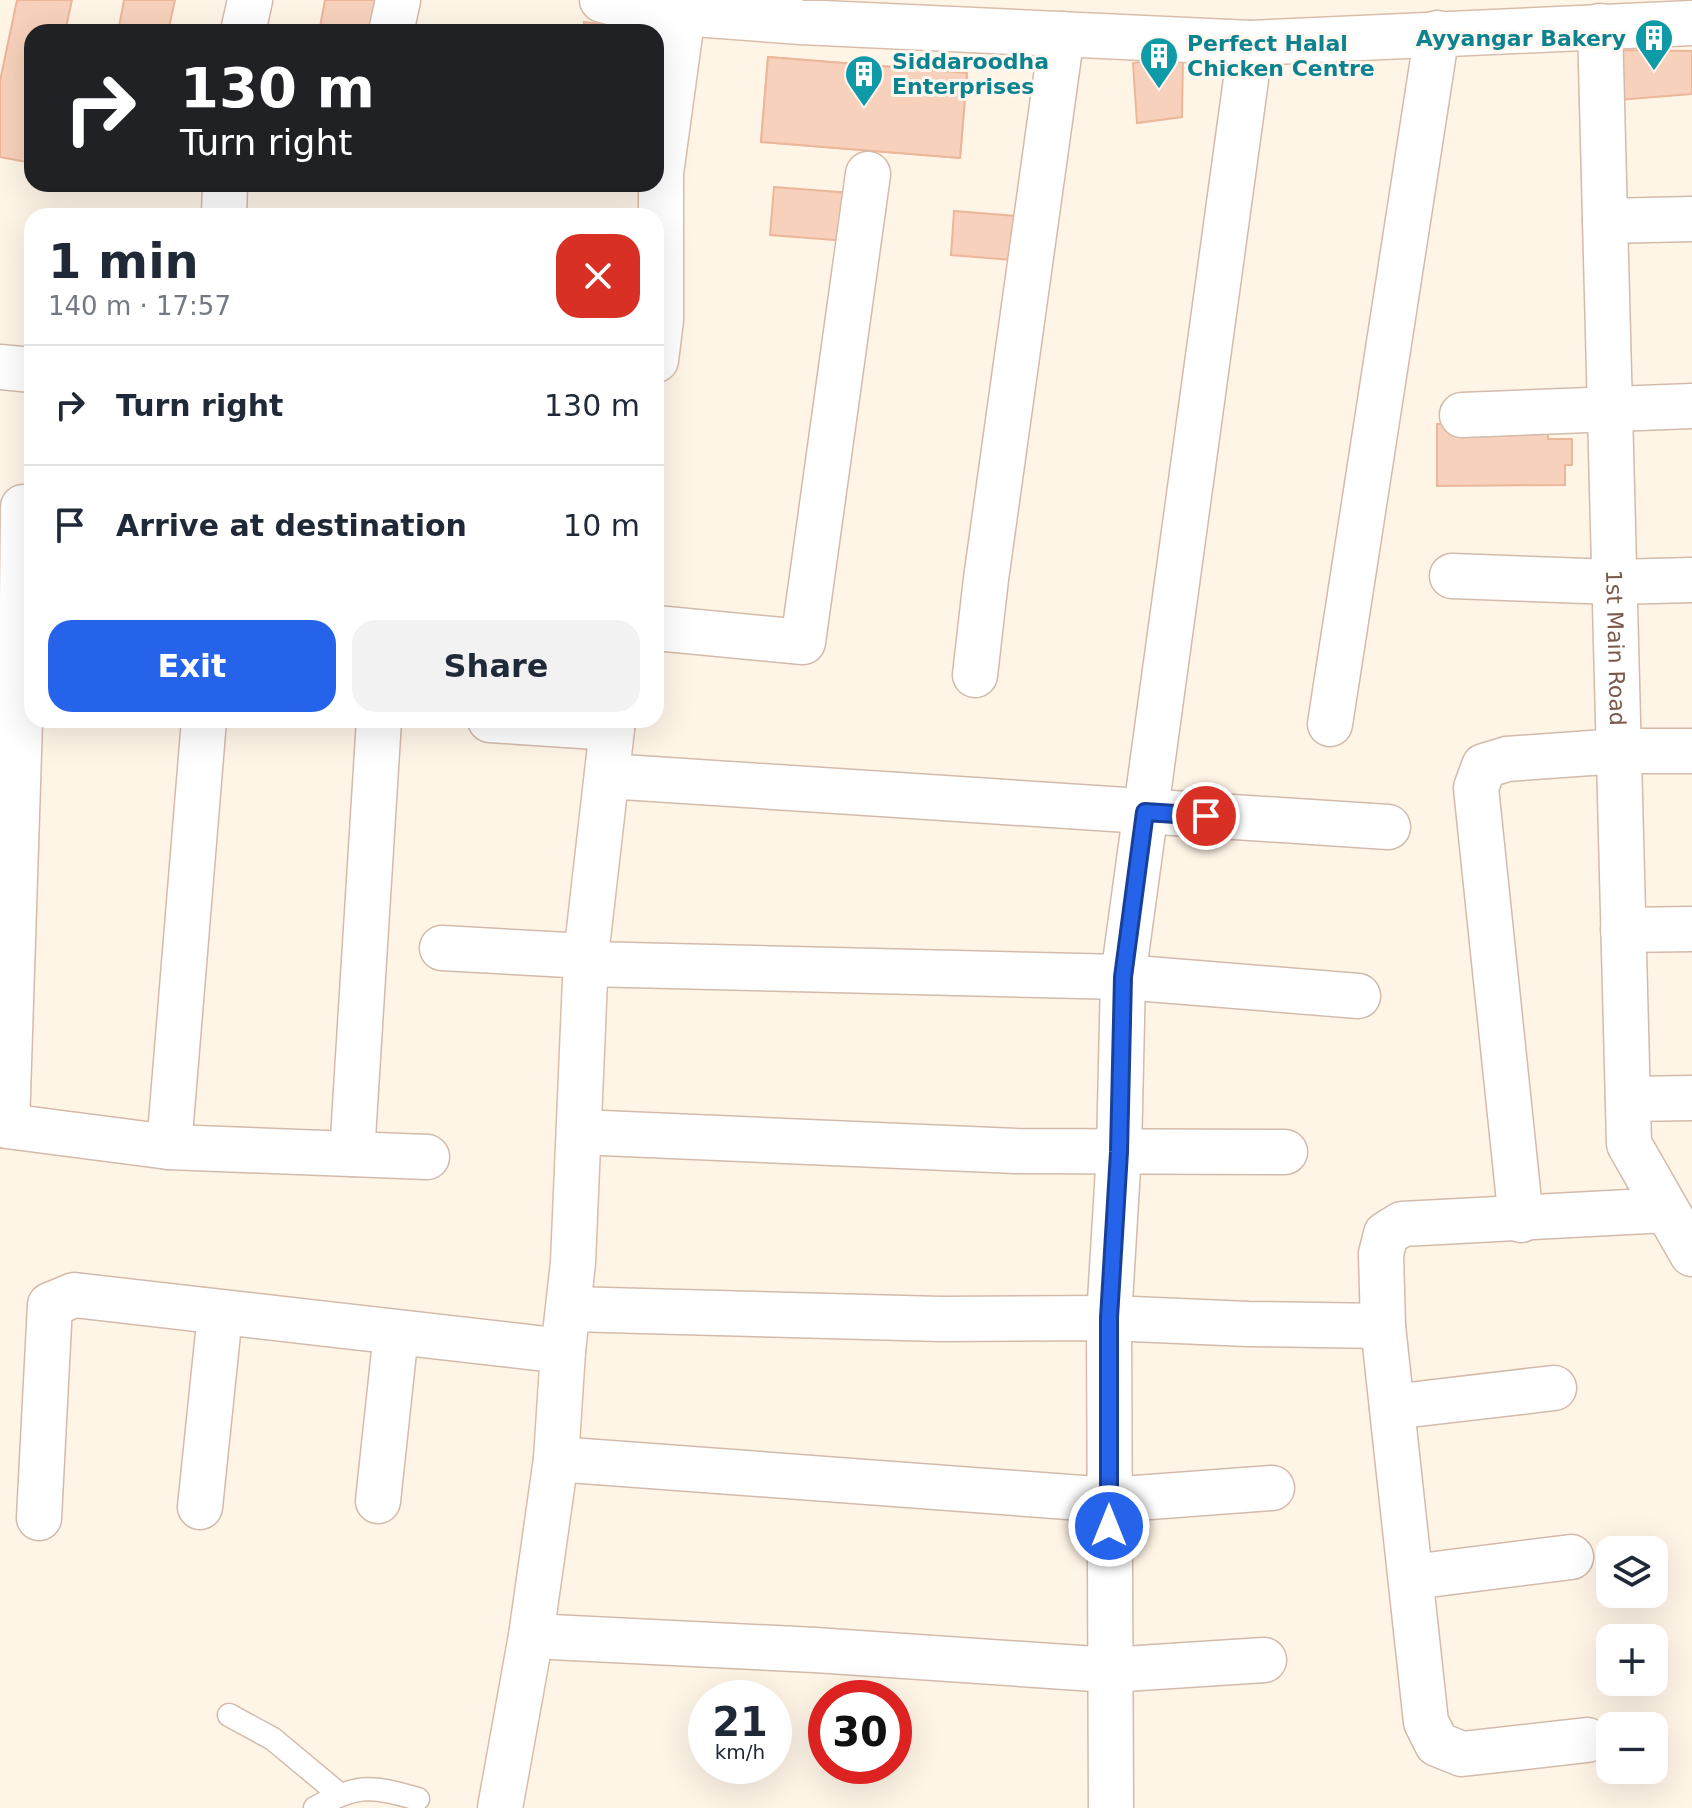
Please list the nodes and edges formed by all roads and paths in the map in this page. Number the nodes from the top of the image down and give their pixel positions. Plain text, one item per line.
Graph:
1 (250, 0) edge
2 (398, 0) edge
3 (602, 0) edge
4 (712, 9) edge
5 (807, 11) edge
6 (1692, 23) edge
7 (245, 24) edge
8 (393, 24) edge
9 (1600, 26) junction
10 (1437, 33) junction
11 (1062, 34) junction
12 (1251, 43) junction
13 (664, 157) edge
14 (868, 174) dead end
15 (1692, 219) edge
16 (1605, 221) junction
17 (0, 367) edge
18 (24, 369) edge
19 (1692, 406) edge
20 (1610, 409) junction
21 (1462, 415) dead end
22 (23, 507) dead end
23 (24, 568) edge
24 (1452, 576) dead end
25 (1692, 580) edge
26 (1614, 582) junction
27 (664, 629) edge
28 (975, 675) dead end
29 (1330, 724) dead end
30 (24, 728) edge
31 (203, 728) edge
32 (379, 728) edge
33 (613, 728) edge
34 (1619, 751) junction
35 (1692, 751) edge
36 (607, 776) junction
37 (1145, 812) junction
38 (1388, 827) dead end
39 (1692, 929) edge
40 (1623, 930) junction
41 (442, 948) dead end
42 (587, 960) junction
43 (1123, 977) junction
44 (1358, 996) dead end
45 (1692, 1098) edge
46 (1628, 1099) junction
47 (579, 1132) junction
48 (169, 1147) junction
49 (1119, 1152) junction
50 (1285, 1152) dead end
51 (352, 1154) junction
52 (427, 1157) dead end
53 (1666, 1210) junction
54 (1521, 1220) junction
55 (1692, 1254) edge
56 (569, 1309) junction
57 (220, 1314) junction
58 (1109, 1318) junction
59 (1383, 1326) junction
60 (396, 1333) junction
61 (563, 1351) junction
62 (1554, 1388) dead end
63 (1392, 1407) junction
64 (556, 1459) junction
65 (1272, 1488) dead end
66 (1109, 1500) junction
67 (378, 1501) dead end
68 (200, 1507) dead end
69 (39, 1518) dead end
70 (1571, 1557) dead end
71 (1412, 1577) junction
72 (531, 1636) junction
73 (1264, 1660) dead end
74 (1109, 1670) junction
75 (229, 1715) dead end
76 (1587, 1740) dead end
77 (339, 1794) junction
78 (418, 1799) dead end
79 (506, 1807) edge
80 (315, 1808) edge
81 (1111, 1808) edge

1 - 7 street
2 - 8 street
3 - 4 street
4 - 5 street
4 - 13 street
5 - 11 street
6 - 9 street
9 - 10 street
9 - 16 street, 1st Main Road
10 - 12 street
10 - 29 street
11 - 12 street
11 - 28 street
12 - 37 street
14 - 27 street
15 - 16 street
16 - 20 street, 1st Main Road
17 - 18 street
19 - 20 street
20 - 21 street
20 - 26 street, 1st Main Road
22 - 23 street
24 - 26 street
25 - 26 street
26 - 34 street, 1st Main Road
30 - 48 street
31 - 48 street
32 - 51 street
33 - 36 street
34 - 35 street
34 - 40 street, 1st Main Road
34 - 54 street
36 - 37 street
36 - 42 street
37 - 38 street
37 - 43 street
39 - 40 street
40 - 46 street, 1st Main Road
41 - 42 street
42 - 43 street
42 - 47 street
43 - 44 street
43 - 49 street
45 - 46 street
46 - 53 street, 1st Main Road
47 - 49 street
47 - 56 street
48 - 51 street
49 - 50 street
49 - 58 street
51 - 52 street
53 - 54 street
53 - 55 street, 1st Main Road
54 - 59 street
56 - 58 street
56 - 61 street
57 - 60 street
57 - 68 street
57 - 69 street
58 - 59 street
58 - 66 street
59 - 63 street
60 - 61 street
60 - 67 street
61 - 64 street
62 - 63 street
63 - 71 street
64 - 66 street
64 - 72 street
65 - 66 street
66 - 74 street
70 - 71 street
71 - 76 street
72 - 74 street
72 - 79 street
73 - 74 street
74 - 81 street
75 - 77 lane
77 - 78 lane
77 - 80 lane

